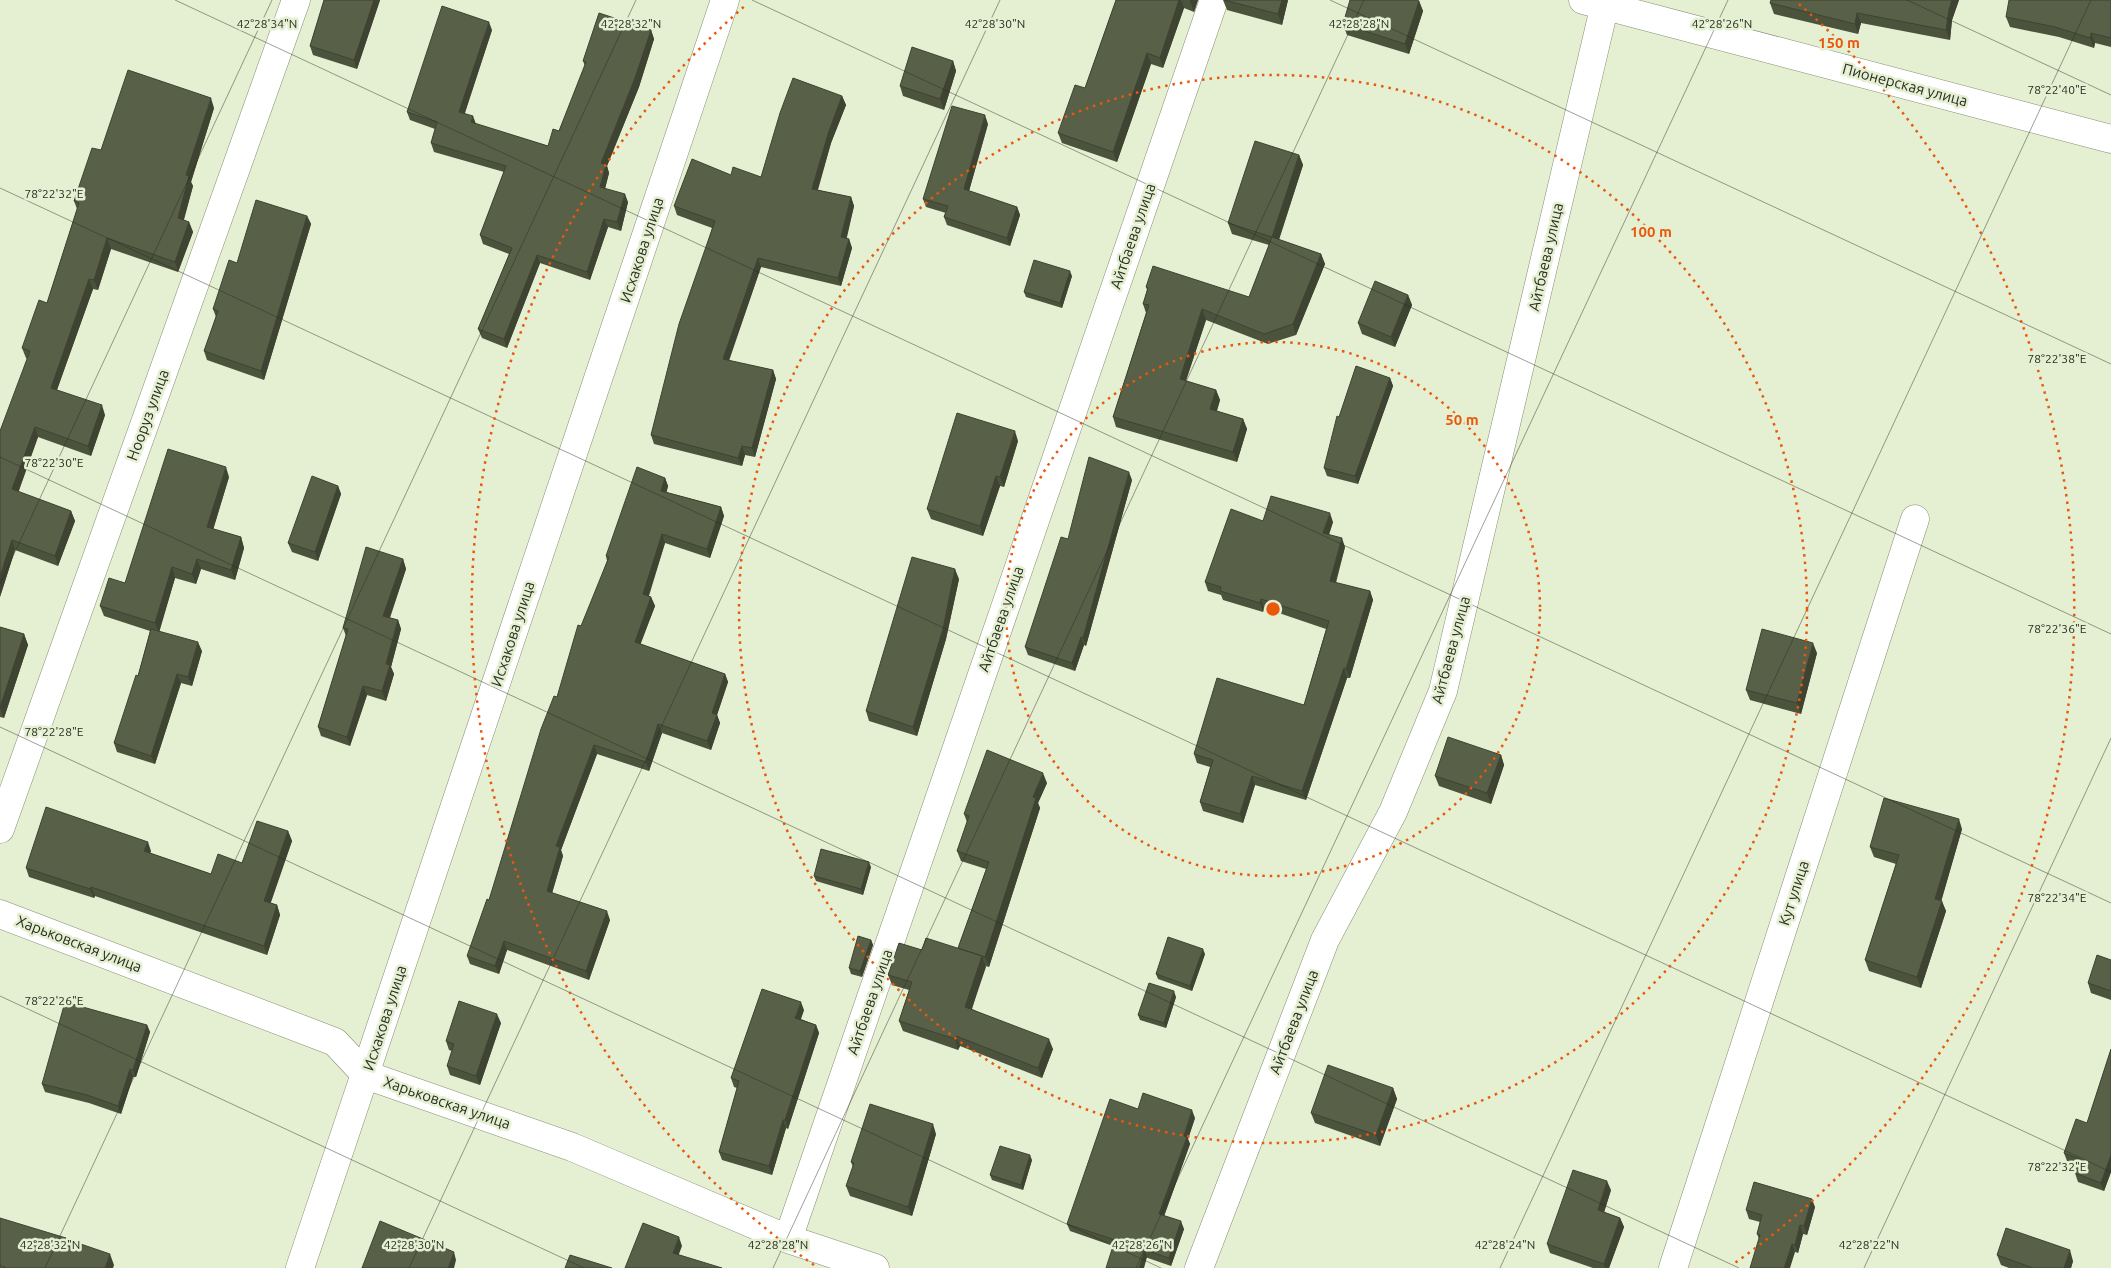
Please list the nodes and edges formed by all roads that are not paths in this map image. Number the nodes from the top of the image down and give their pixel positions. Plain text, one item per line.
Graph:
1 (296, 0) edge
2 (725, 0) edge
3 (1214, 0) edge
4 (1598, 2) edge
5 (2111, 139) edge
6 (1915, 519) dead end
7 (0, 829) edge
8 (0, 914) edge
9 (366, 1075) junction
10 (788, 1239) junction
11 (300, 1268) edge
12 (875, 1268) edge
13 (1199, 1268) edge
14 (1673, 1268) edge

1 - 7 street, Нооруз улица
2 - 9 street, Исхакова улица
3 - 10 street, Айтбаева улица
4 - 5 street, Пионерская улица
4 - 13 street, Айтбаева улица
6 - 14 street, Кут улица
8 - 9 street, Харьковская улица
9 - 10 street, Харьковская улица
9 - 11 street, Исхакова улица
10 - 12 street, Харьковская улица

